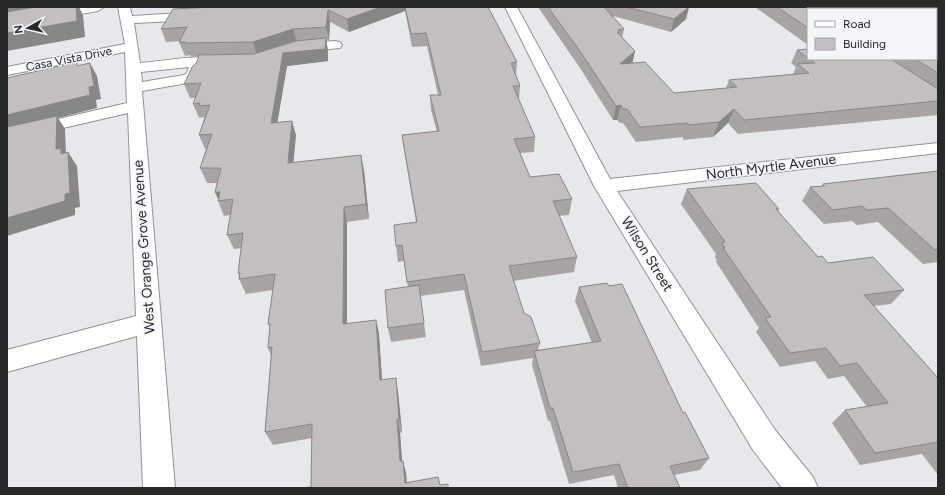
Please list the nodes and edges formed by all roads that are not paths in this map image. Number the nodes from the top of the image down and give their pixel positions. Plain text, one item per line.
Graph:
1 (98, 7) edge
2 (124, 7) edge
3 (511, 7) edge
4 (212, 15) edge
5 (126, 20) junction
6 (7, 23) edge
7 (335, 45) dead end
8 (282, 53) edge
9 (242, 62) edge
10 (7, 72) edge
11 (134, 77) junction
12 (7, 136) edge
13 (938, 148) edge
14 (604, 186) junction
15 (148, 323) junction
16 (7, 361) edge
17 (159, 488) edge
18 (802, 488) edge

1 - 6 street
2 - 5 street, West Orange Grove Avenue
3 - 14 street, Wilson Street
4 - 5 street
5 - 11 street, West Orange Grove Avenue
7 - 8 street
9 - 11 street
10 - 11 street, Casa Vista Drive
11 - 12 street
11 - 15 street, West Orange Grove Avenue
13 - 14 street, North Myrtle Avenue
14 - 18 street, Wilson Street
15 - 16 street
15 - 17 street, West Orange Grove Avenue

